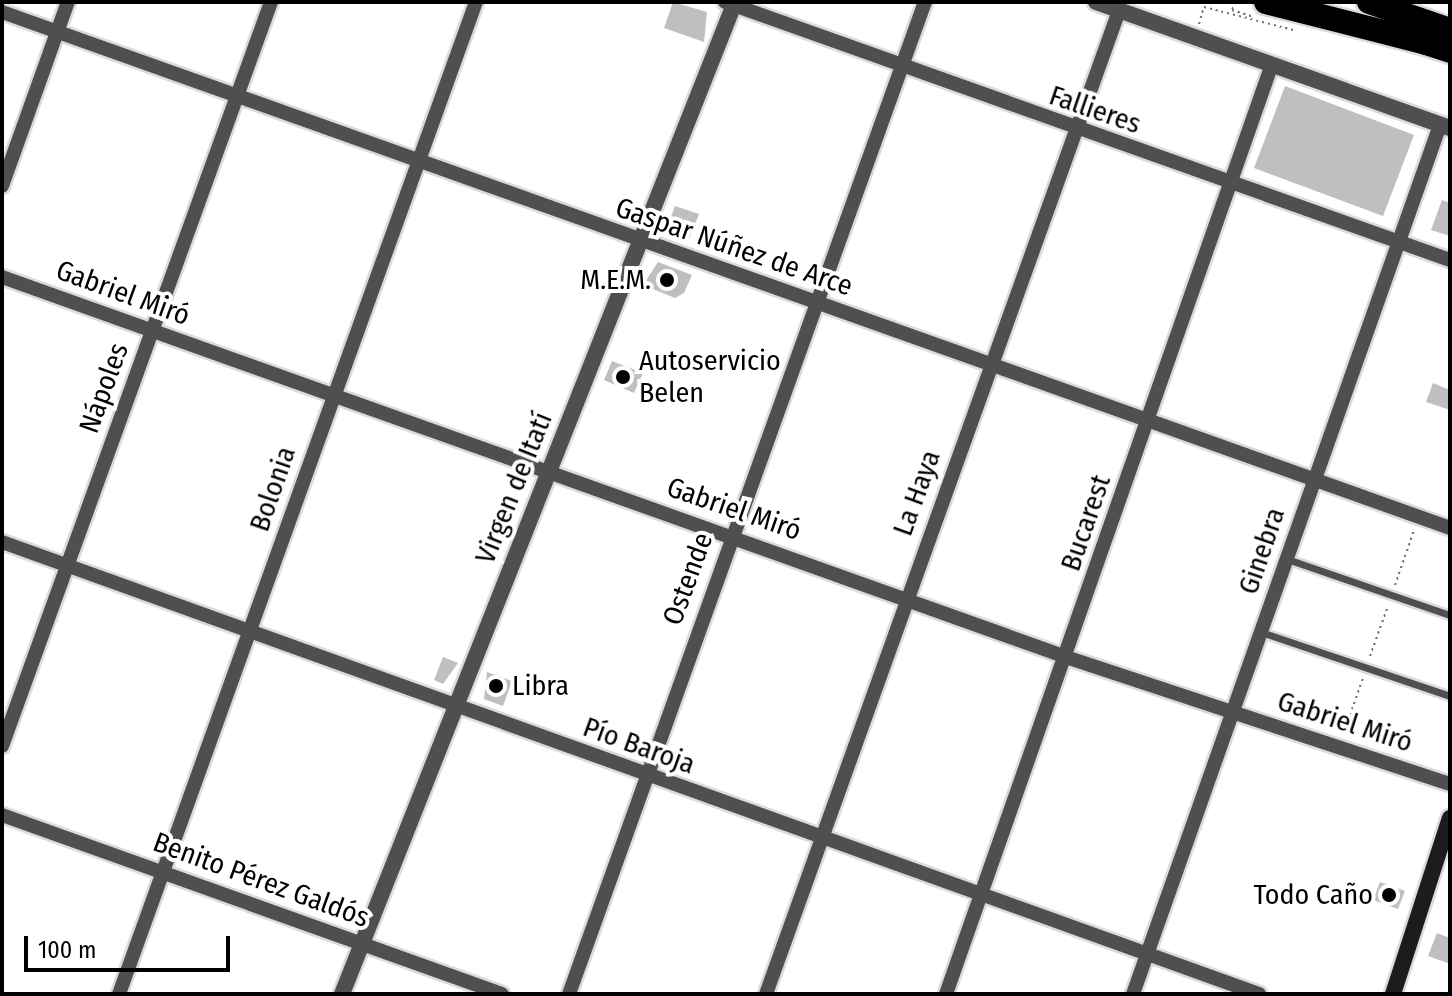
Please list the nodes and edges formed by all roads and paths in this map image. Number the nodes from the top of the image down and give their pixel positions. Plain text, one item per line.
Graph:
1 (68, 2) edge
2 (271, 2) edge
3 (476, 2) edge
4 (925, 2) edge
5 (1096, 2) edge
6 (1235, 2) edge
7 (1266, 2) edge
8 (1310, 2) edge
9 (1369, 2) edge
10 (1408, 2) edge
11 (731, 3) edge
12 (1119, 11) junction
13 (2, 12) edge
14 (1450, 21) edge
15 (1450, 30) edge
16 (57, 32) junction
17 (1195, 38) junction
18 (1438, 47) edge
19 (901, 67) junction
20 (1271, 67) junction
21 (237, 98) junction
22 (1445, 126) edge
23 (1075, 132) junction
24 (418, 163) junction
25 (1232, 184) junction
26 (2, 186) edge
27 (1398, 242) junction
28 (641, 243) junction
29 (1450, 260) edge
30 (2, 277) edge
31 (820, 303) junction
32 (152, 332) junction
33 (990, 365) junction
34 (334, 395) junction
35 (1149, 422) junction
36 (549, 472) junction
37 (1313, 483) junction
38 (1416, 526) dead end
39 (1450, 528) edge
40 (732, 535) junction
41 (2, 542) edge
42 (1287, 559) junction
43 (67, 565) junction
44 (1392, 595) junction
45 (906, 598) junction
46 (1450, 615) edge
47 (250, 632) junction
48 (1261, 632) junction
49 (1066, 657) junction
50 (1367, 667) junction
51 (1450, 696) edge
52 (455, 705) junction
53 (1235, 712) junction
54 (1344, 731) dead end
55 (2, 746) edge
56 (646, 777) junction
57 (1450, 784) edge
58 (2, 815) edge
59 (1450, 818) edge
60 (822, 840) junction
61 (162, 871) junction
62 (980, 896) junction
63 (359, 944) junction
64 (1147, 955) junction
65 (119, 994) edge
66 (342, 994) edge
67 (502, 994) edge
68 (569, 994) edge
69 (766, 994) edge
70 (946, 994) edge
71 (1133, 994) edge
72 (1259, 994) edge
73 (1393, 994) edge

1 - 16 street
2 - 21 street, Nápoles
3 - 24 street, Bolonia
4 - 19 street, Ostende
5 - 12 street
6 - 17 path
7 - 18 highway
8 - 18 highway
9 - 15 highway
10 - 14 highway
11 - 19 street, Fallieres
11 - 28 street, Virgen de Itatí
12 - 17 street
12 - 23 street, La Haya
13 - 16 street, Gaspar Núñez de Arce
16 - 21 street, Gaspar Núñez de Arce
16 - 26 street
17 - 20 street
19 - 23 street, Fallieres
19 - 31 street, Ostende
20 - 22 street
20 - 25 street, Bucarest
21 - 24 street, Gaspar Núñez de Arce
21 - 32 street, Nápoles
22 - 27 street, Ginebra
23 - 25 street, Fallieres
23 - 33 street, La Haya
24 - 28 street, Gaspar Núñez de Arce
24 - 34 street, Bolonia
25 - 27 street, Fallieres
25 - 35 street, Bucarest
27 - 29 street, Fallieres
27 - 37 street, Ginebra
28 - 31 street, Gaspar Núñez de Arce
28 - 36 street, Virgen de Itatí
30 - 32 street, Gabriel Miró
31 - 33 street, Gaspar Núñez de Arce
31 - 40 street, Ostende
32 - 34 street, Gabriel Miró
32 - 43 street, Nápoles
33 - 35 street, Gaspar Núñez de Arce
33 - 45 street, La Haya
34 - 36 street, Gabriel Miró
34 - 47 street, Bolonia
35 - 37 street, Gaspar Núñez de Arce
35 - 49 street, Bucarest
36 - 40 street, Gabriel Miró
36 - 52 street, Virgen de Itatí
37 - 39 street, Gaspar Núñez de Arce
37 - 42 street, Ginebra
38 - 44 path
40 - 45 street, Gabriel Miró
40 - 56 street, Ostende
41 - 43 street, Pío Baroja
42 - 44 lane
42 - 48 street, Ginebra
43 - 47 street, Pío Baroja
43 - 55 street, Nápoles
44 - 46 lane
44 - 50 path
45 - 49 street, Gabriel Miró
45 - 60 street, La Haya
47 - 52 street, Pío Baroja
47 - 61 street, Bolonia
48 - 50 lane
48 - 53 street, Ginebra
49 - 53 street, Gabriel Miró
49 - 62 street, Bucarest
50 - 51 lane
50 - 54 path
52 - 56 street, Pío Baroja
52 - 63 street, Virgen de Itatí
53 - 57 street, Gabriel Miró
53 - 64 street, Ginebra
56 - 60 street, Pío Baroja
56 - 68 street, Ostende
58 - 61 street, Benito Pérez Galdós
59 - 73 main road
60 - 62 street, Pío Baroja
60 - 69 street, La Haya
61 - 63 street, Benito Pérez Galdós
61 - 65 street, Bolonia
62 - 64 street, Pío Baroja
62 - 70 street, Bucarest
63 - 66 street, Virgen de Itatí
63 - 67 street, Benito Pérez Galdós
64 - 71 street, Ginebra
64 - 72 street, Pío Baroja

